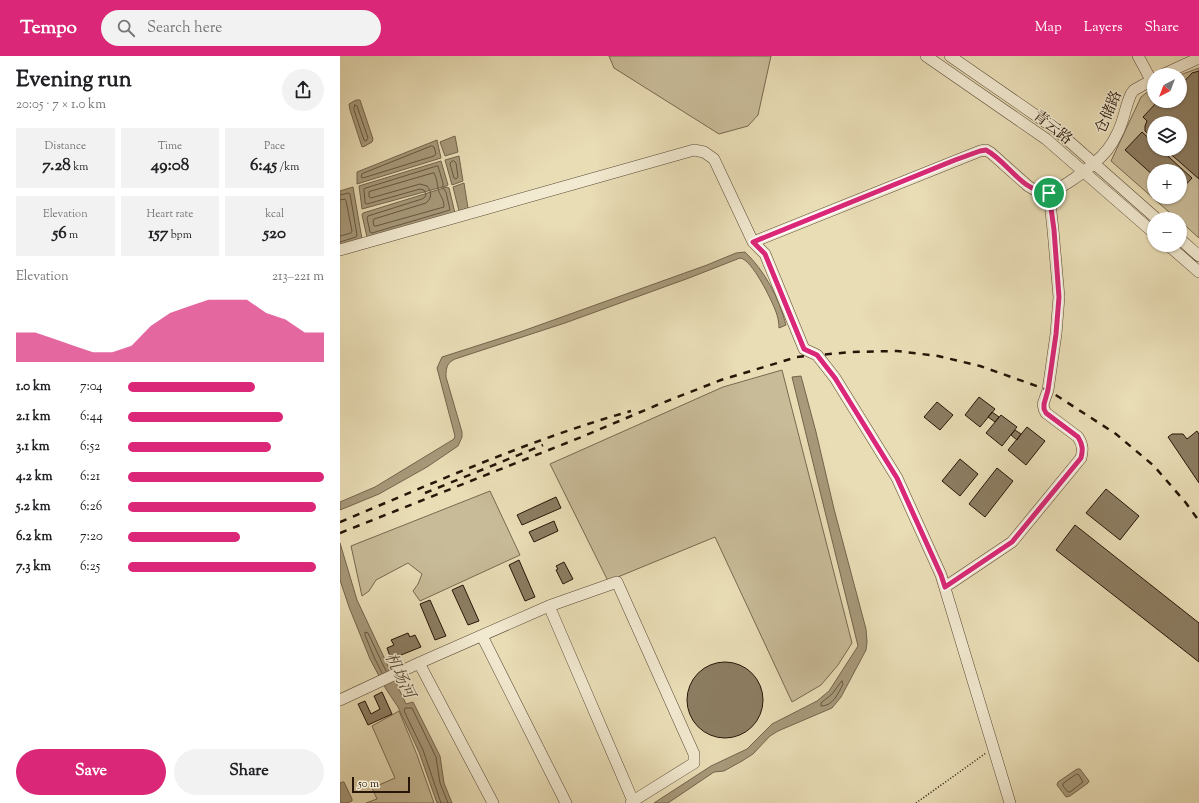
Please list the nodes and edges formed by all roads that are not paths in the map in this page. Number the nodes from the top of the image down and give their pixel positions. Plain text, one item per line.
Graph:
1 (926, 56) edge
2 (950, 56) edge
3 (1138, 56) edge
4 (1199, 58) edge
5 (1177, 68) edge
6 (1147, 71) edge
7 (1147, 82) edge
8 (1094, 164) junction
9 (1084, 171) junction
10 (1049, 193) junction
11 (1149, 212) edge
12 (1147, 227) edge
13 (753, 242) junction
14 (1187, 245) edge
15 (340, 250) edge
16 (1176, 252) edge
17 (1199, 256) edge
18 (1199, 272) edge
19 (945, 587) junction
20 (549, 606) junction
21 (482, 636) junction
22 (416, 665) junction
23 (340, 700) edge
24 (632, 802) edge
25 (493, 803) edge
26 (566, 803) edge
27 (1010, 803) edge

1 - 9 street, 青云路
2 - 8 street, 青云路
3 - 6 street
4 - 5 street
7 - 8 street, 仓储路
8 - 9 street, 仓储路
8 - 11 street, 青云路
9 - 10 street, 仓储路
9 - 12 street, 青云路
10 - 13 street
10 - 19 street
13 - 15 street
13 - 19 street
14 - 17 street
16 - 18 street
19 - 27 street
20 - 21 street
20 - 24 street
20 - 24 street
21 - 22 street
21 - 26 street
22 - 23 street
22 - 25 street

